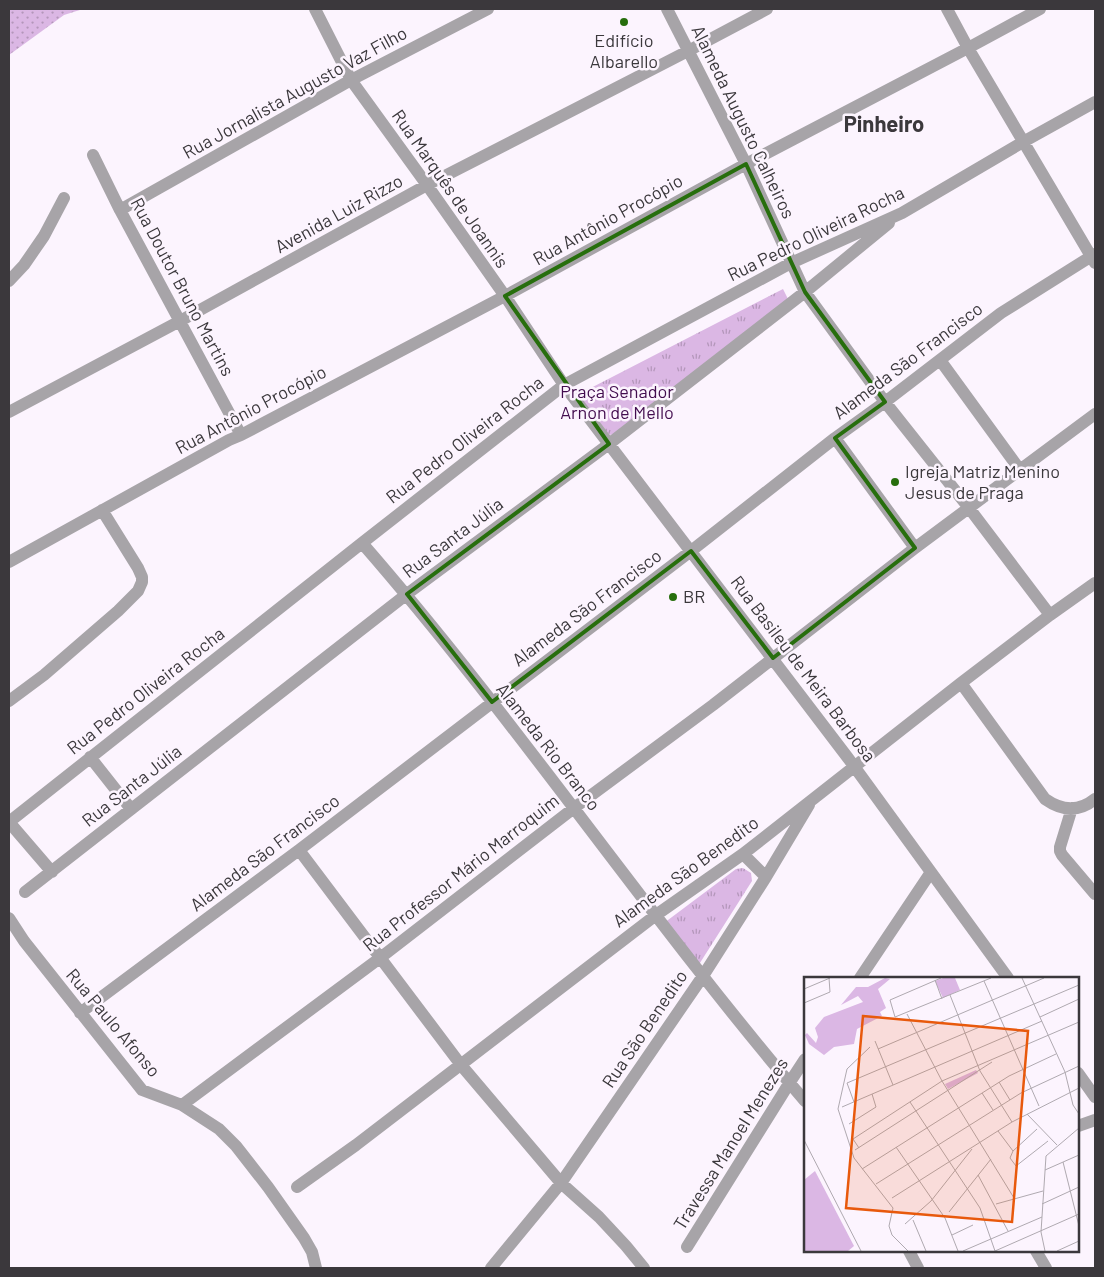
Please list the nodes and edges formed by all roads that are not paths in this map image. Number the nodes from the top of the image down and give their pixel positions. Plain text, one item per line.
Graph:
1 (315, 9) edge
2 (488, 9) edge
3 (667, 9) edge
4 (767, 9) edge
5 (947, 9) edge
6 (1040, 9) edge
7 (968, 48) junction
8 (688, 51) junction
9 (351, 80) junction
10 (1095, 102) edge
11 (1023, 142) junction
12 (93, 155) dead end
13 (746, 164) junction
14 (427, 185) junction
15 (64, 198) dead end
16 (120, 210) junction
17 (902, 213) junction
18 (1094, 258) edge
19 (791, 263) junction
20 (9, 281) edge
21 (805, 292) junction
22 (505, 296) junction
23 (180, 321) junction
24 (940, 360) junction
25 (564, 385) junction
26 (885, 402) junction
27 (9, 412) edge
28 (1095, 414) edge
29 (241, 435) junction
30 (835, 438) junction
31 (609, 444) junction
32 (1020, 470) junction
33 (969, 508) junction
34 (102, 510) junction
35 (362, 543) junction
36 (916, 548) junction
37 (691, 551) junction
38 (9, 562) edge
39 (1095, 584) edge
40 (407, 594) junction
41 (1050, 615) junction
42 (773, 658) junction
43 (961, 683) junction
44 (9, 701) edge
45 (492, 702) junction
46 (90, 757) junction
47 (854, 766) junction
48 (814, 798) junction
49 (1095, 799) edge
50 (574, 808) junction
51 (1072, 808) junction
52 (131, 809) junction
53 (9, 822) edge
54 (299, 850) junction
55 (743, 854) junction
56 (52, 872) junction
57 (931, 872) junction
58 (766, 877) junction
59 (26, 892) dead end
60 (1095, 894) edge
61 (656, 915) junction
62 (9, 918) edge
63 (380, 958) junction
64 (703, 976) junction
65 (861, 977) edge
66 (1007, 977) edge
67 (80, 1013) junction
68 (804, 1061) edge
69 (461, 1065) junction
70 (1079, 1074) edge
71 (790, 1082) junction
72 (1095, 1097) edge
73 (804, 1100) edge
74 (182, 1105) junction
75 (1095, 1120) edge
76 (1079, 1126) edge
77 (561, 1183) junction
78 (297, 1187) dead end
79 (687, 1247) dead end
80 (910, 1252) edge
81 (1037, 1252) edge
82 (316, 1268) edge
83 (491, 1268) edge
84 (644, 1268) edge
85 (918, 1268) edge
86 (1046, 1268) edge

1 - 9 street, Rua Marquês de Joannis
2 - 9 street, Rua Jornalista Augusto Vaz Filho
3 - 8 street, Alameda Augusto Calheiros
4 - 8 street, Avenida Luiz Rizzo
5 - 7 street
6 - 7 street, Rua Antônio Procópio
7 - 11 street
7 - 13 street, Rua Antônio Procópio
8 - 13 street, Alameda Augusto Calheiros
8 - 14 street, Avenida Luiz Rizzo
9 - 14 street, Rua Marquês de Joannis
9 - 16 street, Rua Jornalista Augusto Vaz Filho
10 - 11 street, Rua Pedro Oliveira Rocha
11 - 17 street, Rua Pedro Oliveira Rocha
11 - 18 street
12 - 16 street, Rua Doutor Bruno Martins
13 - 19 street, Alameda Augusto Calheiros
13 - 22 street, Rua Antônio Procópio
14 - 22 street, Rua Marquês de Joannis
14 - 23 street, Avenida Luiz Rizzo
15 - 20 street
16 - 23 street, Rua Doutor Bruno Martins
17 - 19 street, Rua Pedro Oliveira Rocha
17 - 21 street, Rua Santa Júlia
18 - 24 street, Alameda São Francisco
19 - 21 street, Alameda Augusto Calheiros
19 - 25 street, Rua Pedro Oliveira Rocha
21 - 26 street, Alameda Augusto Calheiros
21 - 31 street, Rua Santa Júlia
22 - 25 street, Rua Marquês de Joannis
22 - 29 street, Rua Antônio Procópio
23 - 27 street, Avenida Luiz Rizzo
23 - 29 street, Rua Doutor Bruno Martins
24 - 26 street, Alameda São Francisco
24 - 32 street
25 - 31 street, Rua Basileu de Meira Barbosa
25 - 35 street, Rua Pedro Oliveira Rocha
26 - 30 street, Alameda São Francisco
26 - 33 street, Alameda Augusto Calheiros
28 - 32 street, Rua Professor Mário Marroquim
29 - 34 street, Rua Antônio Procópio
30 - 36 street
30 - 37 street, Alameda São Francisco
31 - 37 street, Rua Basileu de Meira Barbosa
31 - 40 street, Rua Santa Júlia
32 - 33 street, Rua Professor Mário Marroquim
33 - 36 street, Rua Professor Mário Marroquim
33 - 41 street, Alameda Augusto Calheiros
34 - 38 street, Rua Antônio Procópio
34 - 44 street
35 - 40 street, Alameda Rio Branco
35 - 46 street, Rua Pedro Oliveira Rocha
36 - 42 street, Rua Professor Mário Marroquim
37 - 42 street, Rua Basileu de Meira Barbosa
37 - 45 street, Alameda São Francisco
39 - 41 street, Alameda São Benedito
40 - 45 street, Alameda Rio Branco
40 - 52 street, Rua Santa Júlia
41 - 43 street, Alameda São Benedito
42 - 47 street, Rua Basileu de Meira Barbosa
42 - 50 street, Rua Professor Mário Marroquim
43 - 47 street, Alameda São Benedito
43 - 51 street
45 - 50 street, Alameda Rio Branco
45 - 54 street, Alameda São Francisco
46 - 52 street
46 - 53 street, Rua Pedro Oliveira Rocha
47 - 48 street, Alameda São Benedito
47 - 57 street, Rua Basileu de Meira Barbosa
48 - 55 street, Alameda São Benedito
48 - 58 street, Rua São Benedito
49 - 51 street
50 - 61 street, Alameda Rio Branco
50 - 63 street, Rua Professor Mário Marroquim
51 - 60 street
52 - 56 street, Rua Santa Júlia
53 - 56 street
54 - 63 street
54 - 67 street, Alameda São Francisco
55 - 58 street
55 - 61 street, Alameda São Benedito
56 - 59 street, Rua Santa Júlia
57 - 65 street
57 - 66 street, Rua Basileu de Meira Barbosa
58 - 64 street, Rua São Benedito
61 - 64 street, Alameda Rio Branco
61 - 69 street, Alameda São Benedito
62 - 67 street, Rua Paulo Afonso
63 - 69 street
63 - 74 street, Rua Professor Mário Marroquim
64 - 71 street, Alameda Rio Branco
64 - 77 street, Rua São Benedito
67 - 74 street, Rua Paulo Afonso
68 - 71 street, Travessa Manoel Menezes
69 - 77 street
69 - 78 street, Alameda São Benedito
70 - 72 street
71 - 73 street, Alameda Rio Branco
71 - 79 street, Travessa Manoel Menezes
74 - 82 street, Rua Paulo Afonso
75 - 76 street
77 - 83 street, Rua São Benedito
77 - 84 street
80 - 85 street
81 - 86 street

